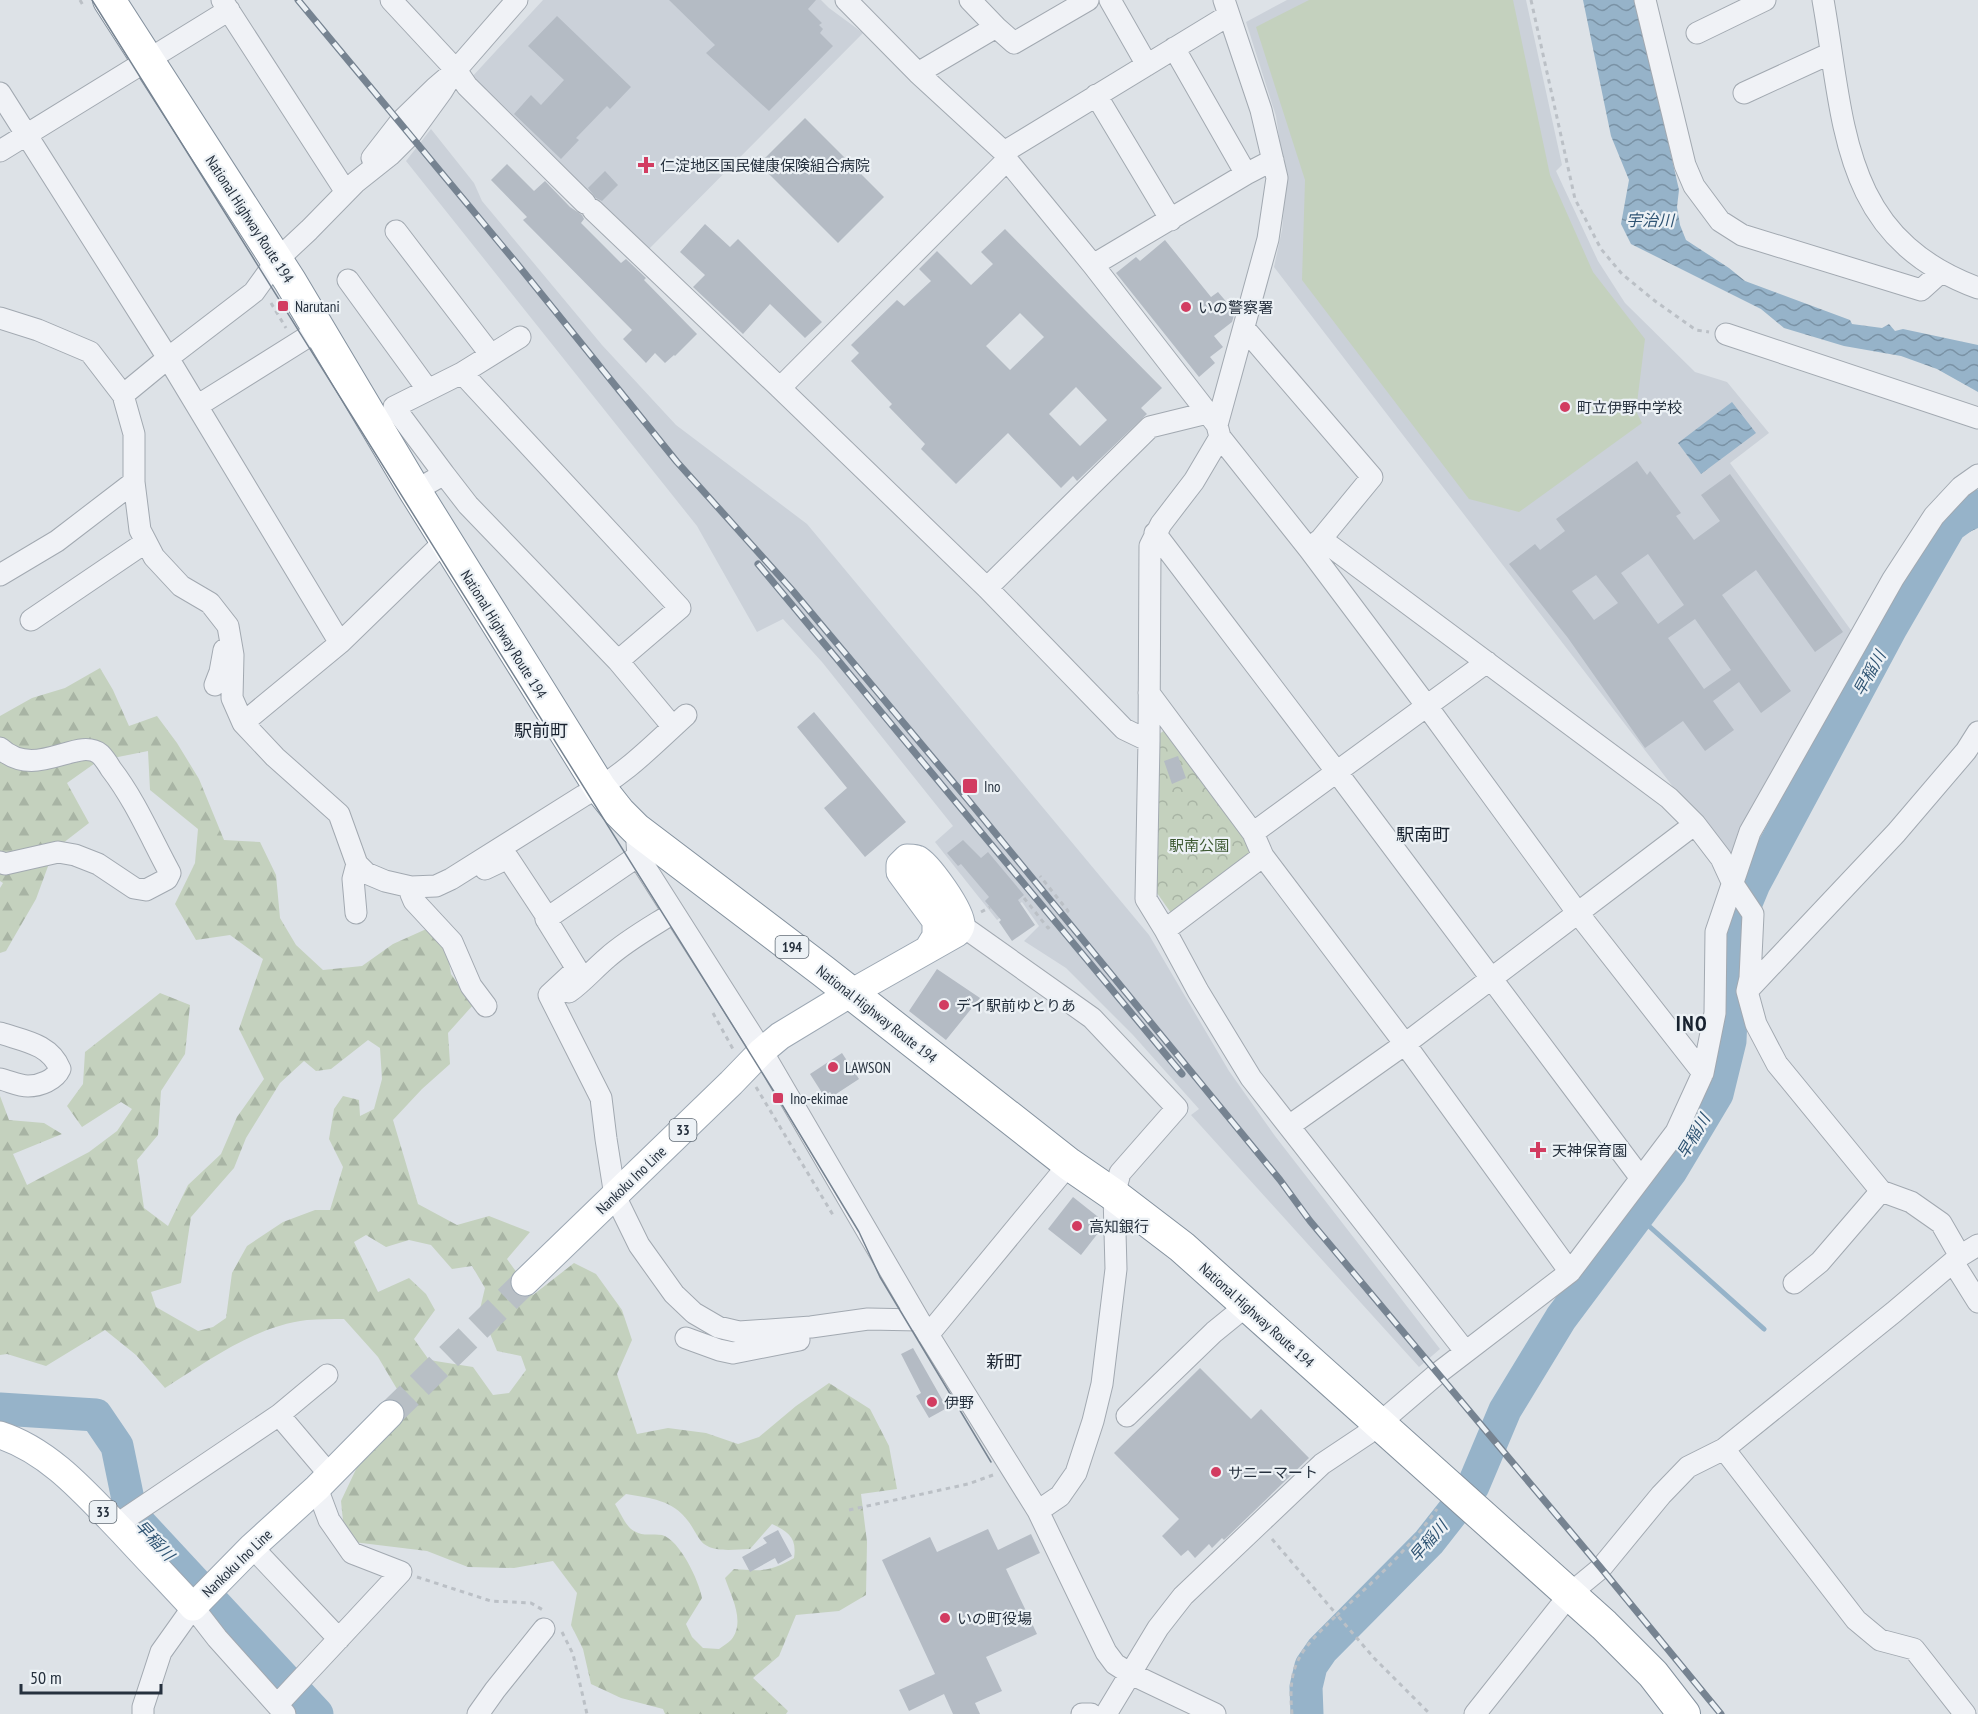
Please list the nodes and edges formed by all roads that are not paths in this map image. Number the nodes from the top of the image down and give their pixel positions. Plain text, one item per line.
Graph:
1 (109, 0) edge
2 (392, 0) edge
3 (517, 0) edge
4 (846, 0) edge
5 (970, 0) edge
6 (1088, 0) edge
7 (1110, 0) edge
8 (1645, 0) edge
9 (1765, 0) edge
10 (1822, 0) edge
11 (225, 5) edge
12 (1226, 8) edge
13 (996, 27) junction
14 (1697, 33) dead end
15 (1174, 48) junction
16 (1831, 53) junction
17 (146, 60) junction
18 (1147, 65) junction
19 (455, 72) junction
20 (918, 73) junction
21 (0, 93) edge
22 (1744, 93) dead end
23 (1096, 95) junction
24 (26, 135) junction
25 (0, 151) edge
26 (1005, 156) junction
27 (1273, 160) junction
28 (1246, 174) junction
29 (351, 187) junction
30 (1171, 220) junction
31 (396, 231) dead end
32 (277, 260) junction
33 (1093, 265) junction
34 (1941, 272) junction
35 (348, 280) dead end
36 (1978, 288) edge
37 (0, 318) edge
38 (1244, 328) junction
39 (320, 329) junction
40 (1726, 334) road end
41 (520, 337) dead end
42 (491, 355) junction
43 (168, 358) junction
44 (462, 373) junction
45 (780, 388) junction
46 (428, 390) junction
47 (123, 395) junction
48 (197, 406) junction
49 (1978, 418) edge
50 (1214, 425) junction
51 (444, 474) junction
52 (1978, 475) edge
53 (134, 482) junction
54 (415, 491) junction
55 (1155, 534) junction
56 (446, 540) junction
57 (146, 542) junction
58 (1315, 544) junction
59 (0, 574) edge
60 (987, 588) junction
61 (32, 620) dead end
62 (228, 626) junction
63 (339, 643) junction
64 (618, 661) junction
65 (1487, 662) junction
66 (215, 685) dead end
67 (1149, 693) junction
68 (1426, 705) junction
69 (243, 723) junction
70 (1978, 732) edge
71 (1149, 741) junction
72 (0, 748) edge
73 (1336, 771) junction
74 (600, 788) junction
75 (1695, 824) junction
76 (1253, 832) junction
77 (637, 843) junction
78 (1263, 856) junction
79 (0, 862) edge
80 (357, 864) junction
81 (451, 879) junction
82 (1733, 884) junction
83 (411, 887) junction
84 (1577, 912) junction
85 (356, 913) dead end
86 (673, 914) junction
87 (971, 918) junction
88 (546, 919) junction
89 (1165, 930) junction
90 (928, 949) junction
91 (1490, 979) junction
92 (1747, 991) junction
93 (851, 993) junction
94 (552, 1001) junction
95 (486, 1006) dead end
96 (0, 1033) edge
97 (1404, 1044) junction
98 (762, 1051) junction
99 (1703, 1073) junction
100 (0, 1078) edge
101 (1288, 1126) junction
102 (1069, 1164) junction
103 (1640, 1177) junction
104 (1881, 1191) junction
105 (1114, 1195) junction
106 (615, 1196) junction
107 (1978, 1245) edge
108 (1956, 1259) junction
109 (1570, 1272) junction
110 (525, 1282) tunnel mouth
111 (1794, 1283) dead end
112 (1978, 1302) edge
113 (1246, 1306) junction
114 (868, 1320) junction
115 (924, 1327) junction
116 (686, 1338) dead end
117 (1465, 1351) junction
118 (327, 1375) dead end
119 (390, 1414) tunnel mouth
120 (279, 1415) junction
121 (1127, 1416) dead end
122 (1378, 1424) junction
123 (0, 1435) edge
124 (1724, 1449) junction
125 (323, 1481) junction
126 (1038, 1511) junction
127 (116, 1525) junction
128 (252, 1547) junction
129 (1572, 1595) junction
130 (200, 1599) junction
131 (550, 1622) road end
132 (339, 1639) junction
133 (1129, 1673) junction
134 (281, 1710) edge
135 (140, 1712) edge
136 (478, 1714) edge
137 (1082, 1714) edge
138 (1090, 1714) edge
139 (1106, 1714) edge
140 (1215, 1714) edge
141 (1475, 1714) edge
142 (1684, 1714) edge
143 (1965, 1714) edge

1 - 17 highway, National Highway Route 194 / 194
2 - 19 street
3 - 19 street
4 - 20 street
5 - 13 street
6 - 13 street
7 - 18 street
8 - 34 street
9 - 14 street
10 - 16 street
11 - 17 street
11 - 29 street
12 - 15 street
12 - 27 street
13 - 20 street
15 - 18 street
15 - 28 street
16 - 22 street
16 - 34 street
17 - 24 street
17 - 32 highway, National Highway Route 194 / 194
18 - 23 street
19 - 29 street
19 - 45 street
20 - 26 street
21 - 24 street
23 - 26 street
23 - 30 street
24 - 25 street
24 - 43 street
26 - 33 street
26 - 45 street
27 - 28 street
27 - 38 street
28 - 30 street
29 - 32 street
30 - 33 street
31 - 42 street
32 - 39 highway, National Highway Route 194 / 194
32 - 43 street
33 - 50 street
34 - 36 street
35 - 46 street
37 - 47 street
38 - 50 street
38 - 58 street
39 - 48 street
39 - 54 highway, National Highway Route 194 / 194
40 - 49 street
41 - 42 street
42 - 44 street
43 - 47 street
43 - 48 street
44 - 46 street
44 - 64 street
45 - 60 street
46 - 51 street
47 - 53 street
48 - 63 street
50 - 55 street
50 - 58 street
50 - 60 street
51 - 54 street
51 - 64 street
52 - 82 street
53 - 57 street
53 - 59 street
54 - 56 highway, National Highway Route 194 / 194
55 - 67 street
55 - 73 street
56 - 63 street
56 - 74 highway, National Highway Route 194 / 194
57 - 61 street
57 - 62 street
58 - 65 street
58 - 68 street
60 - 71 street
62 - 66 street
62 - 69 street
63 - 69 street
64 - 74 street
65 - 68 street
65 - 75 street
67 - 71 street
67 - 76 street
68 - 73 street
68 - 84 street
69 - 80 street
70 - 92 street
71 - 89 street
72 - 79 street
73 - 76 street
73 - 91 street
74 - 77 highway, National Highway Route 194 / 194
74 - 81 street
75 - 82 street
75 - 84 street
76 - 78 street
77 - 86 street
77 - 88 street
77 - 93 highway, National Highway Route 194 / 194
78 - 89 street
78 - 97 street
80 - 83 street
80 - 85 street
81 - 83 street
81 - 88 street
82 - 92 street
82 - 99 street
83 - 95 street
84 - 91 street
84 - 99 street
86 - 94 street
86 - 98 street
87 - 90 main road, Nankoku Ino Line
87 - 90 main road
87 - 105 street
88 - 94 street
89 - 101 street
90 - 93 main road, Nankoku Ino Line
91 - 97 street
91 - 103 street
92 - 104 street
93 - 98 main road, Nankoku Ino Line / 33
93 - 102 highway, National Highway Route 194 / 194
94 - 106 street
96 - 100 street
97 - 101 street
97 - 109 street
98 - 106 main road, Nankoku Ino Line / 33
98 - 115 street
99 - 103 street
101 - 117 street
102 - 105 highway, National Highway Route 194 / 194
102 - 115 street
103 - 109 street
104 - 108 street
104 - 111 street
105 - 113 highway, National Highway Route 194 / 194
105 - 126 street
106 - 110 main road, Nankoku Ino Line / 33
106 - 114 street
107 - 108 street
108 - 112 street
108 - 124 street
109 - 117 street
113 - 121 street
113 - 122 highway, National Highway Route 194 / 194
114 - 115 street
114 - 116 street
115 - 126 street
117 - 122 street
118 - 120 street
119 - 125 main road, Nankoku Ino Line
120 - 125 street
120 - 127 street
122 - 129 highway, National Highway Route 194 / 194
122 - 133 street
123 - 127 main road, Nankoku Ino Line / 33
124 - 129 street
124 - 143 street
125 - 128 main road, Nankoku Ino Line
125 - 132 street
126 - 133 street
127 - 130 main road, Nankoku Ino Line / 33
128 - 130 main road, Nankoku Ino Line
128 - 132 street
129 - 141 street
129 - 142 highway, National Highway Route 194 / 194
130 - 134 street
130 - 135 street
131 - 136 street
132 - 134 street
133 - 139 street
133 - 140 street
137 - 138 street

